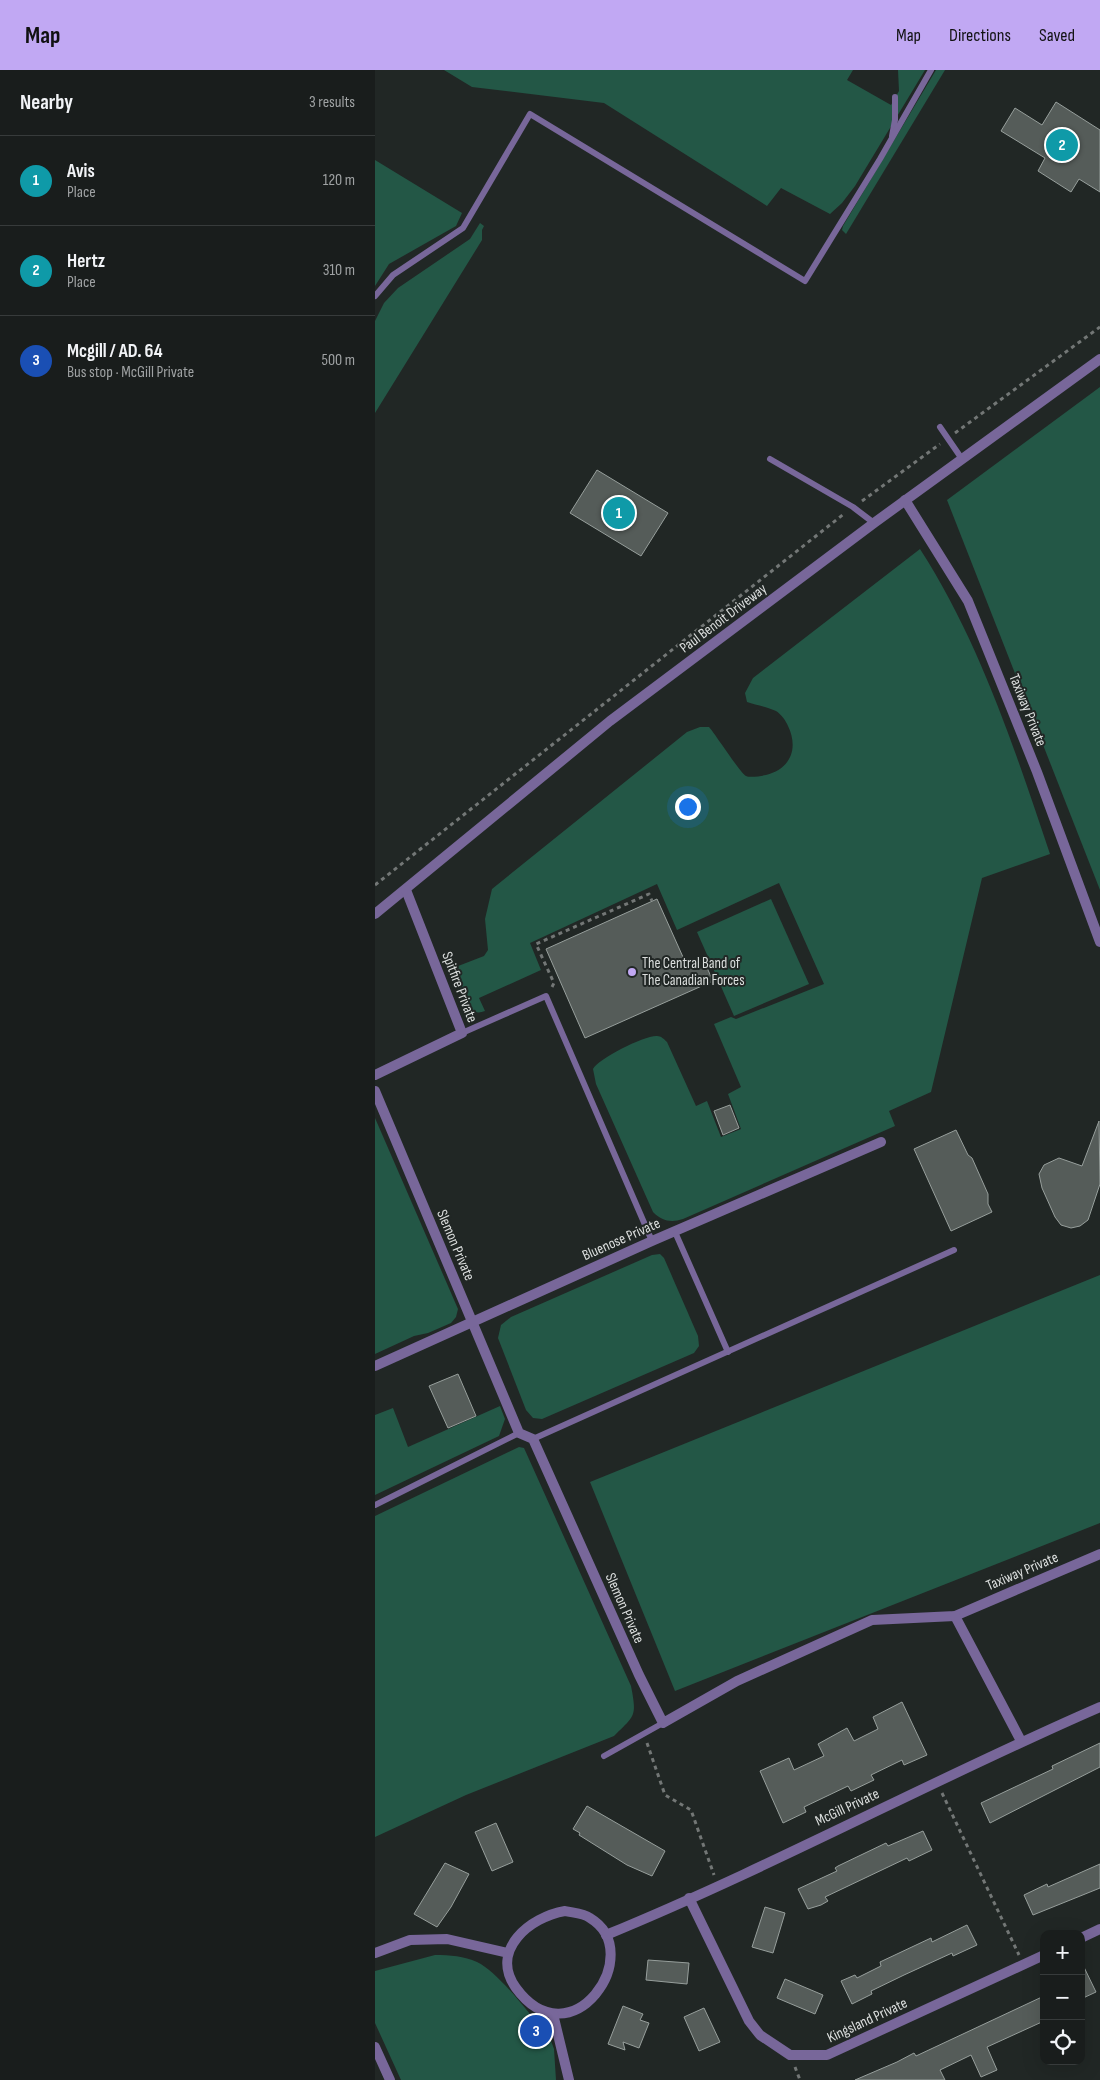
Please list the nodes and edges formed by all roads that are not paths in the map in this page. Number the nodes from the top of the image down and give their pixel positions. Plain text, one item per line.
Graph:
1 (931, 70) edge
2 (895, 97) dead end
3 (890, 142) junction
4 (375, 296) edge
5 (1100, 359) edge
6 (940, 427) dead end
7 (770, 459) dead end
8 (962, 459) junction
9 (905, 500) junction
10 (874, 522) junction
11 (406, 890) junction
12 (375, 914) edge
13 (1100, 942) edge
14 (462, 1033) junction
15 (375, 1075) edge
16 (375, 1092) edge
17 (881, 1142) dead end
18 (675, 1232) junction
19 (652, 1241) junction
20 (954, 1250) dead end
21 (472, 1322) junction
22 (728, 1352) junction
23 (375, 1366) edge
24 (519, 1433) junction
25 (533, 1438) junction
26 (375, 1505) edge
27 (1100, 1554) edge
28 (955, 1616) junction
29 (1100, 1707) edge
30 (663, 1723) junction
31 (1021, 1741) junction
32 (604, 1756) dead end
33 (689, 1898) junction
34 (1100, 1929) edge
35 (606, 1935) junction
36 (1085, 1936) edge
37 (375, 1953) edge
38 (508, 1953) junction
39 (1040, 1957) edge
40 (553, 2014) junction
41 (375, 2048) edge
42 (390, 2080) edge
43 (569, 2080) edge

1 - 3 lane
2 - 3 lane
3 - 4 lane
5 - 8 street, Paul Benoit Driveway
6 - 8 lane
7 - 10 lane
8 - 9 street, Paul Benoit Driveway
9 - 10 street, Paul Benoit Driveway
9 - 13 street, Taxiway Private
10 - 11 street, Paul Benoit Driveway
11 - 12 street, Paul Benoit Driveway
11 - 14 street, Spitfire Private
14 - 15 street, Spitfire Private
14 - 19 lane
16 - 21 street, Slemon Private
17 - 18 street, Bluenose Private
18 - 19 street, Bluenose Private
18 - 22 lane
19 - 21 street, Bluenose Private
20 - 22 lane
21 - 23 street, Bluenose Private
21 - 24 street, Slemon Private
22 - 25 lane
24 - 25 street
24 - 26 lane
25 - 30 street, Slemon Private
27 - 28 street, Taxiway Private
28 - 30 street
28 - 31 street
29 - 31 street, McGill Private
30 - 32 lane
31 - 33 street, McGill Private
33 - 35 street, McGill Private
33 - 39 street, Kingsland Private
34 - 36 street
35 - 38 street
35 - 40 street
37 - 38 street
38 - 40 street
40 - 43 street
41 - 42 street

